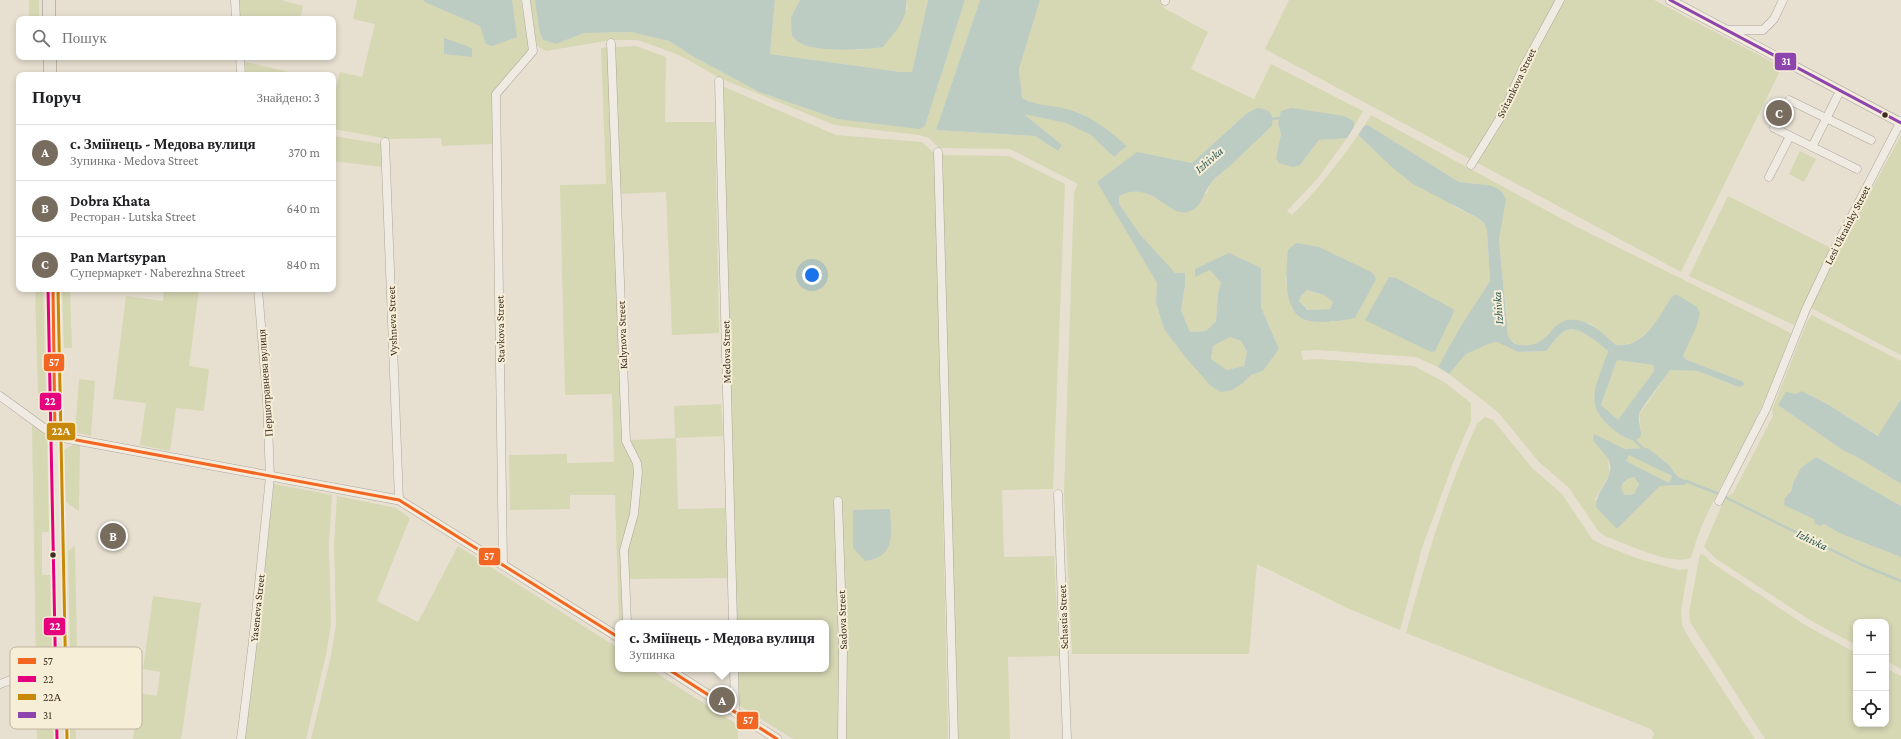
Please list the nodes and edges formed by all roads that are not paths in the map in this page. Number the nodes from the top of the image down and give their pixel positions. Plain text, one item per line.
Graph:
1 (48, 0) edge
2 (235, 0) edge
3 (526, 0) edge
4 (1560, 0) edge
5 (1670, 0) edge
6 (1782, 0) edge
7 (49, 16) edge
8 (236, 16) edge
9 (1727, 30) junction
10 (611, 44) dead end
11 (50, 60) edge
12 (240, 60) edge
13 (50, 72) edge
14 (241, 72) edge
15 (719, 81) dead end
16 (1840, 90) junction
17 (1789, 100) dead end
18 (1826, 118) junction
19 (1901, 122) edge
20 (1774, 128) dead end
21 (1790, 136) junction
22 (1872, 140) dead end
23 (385, 142) dead end
24 (1812, 147) junction
25 (938, 152) dead end
26 (1471, 165) dead end
27 (1857, 170) dead end
28 (1770, 177) dead end
29 (53, 292) edge
30 (258, 292) edge
31 (0, 396) edge
32 (55, 436) junction
33 (270, 477) junction
34 (1058, 494) dead end
35 (399, 500) junction
36 (838, 500) dead end
37 (1719, 501) dead end
38 (503, 564) junction
39 (627, 620) edge
40 (733, 620) edge
41 (615, 635) edge
42 (59, 647) edge
43 (673, 672) edge
44 (734, 672) edge
45 (10, 680) edge
46 (0, 684) edge
47 (735, 712) junction
48 (62, 729) edge
49 (62, 739) edge
50 (242, 739) edge
51 (777, 739) edge
52 (842, 739) edge
53 (954, 739) edge
54 (1067, 739) edge

1 - 7 main road
2 - 8 street
3 - 38 street, Stavkova Street
4 - 26 street, Svitankova Street
5 - 9 street
6 - 9 street
9 - 16 street
10 - 39 street, Kalynova Street
11 - 13 main road
12 - 14 street
15 - 40 street, Medova Street
16 - 18 street
16 - 19 street
17 - 18 street
18 - 22 street
18 - 24 street
19 - 37 street, Lesi Ukrainky Street
20 - 21 street
21 - 24 street
21 - 28 street
23 - 35 street, Vyshneva Street
24 - 27 street
25 - 53 street
29 - 32 main road
30 - 33 street, Першотравнева вулиця
31 - 32 street
32 - 33 street
32 - 42 main road
33 - 35 street
33 - 50 street, Yaseneva Street
34 - 54 street, Schastia Street
35 - 38 street
36 - 52 street, Sadova Street
38 - 41 street
43 - 47 street
44 - 47 street
45 - 46 street
47 - 51 street
48 - 49 main road

